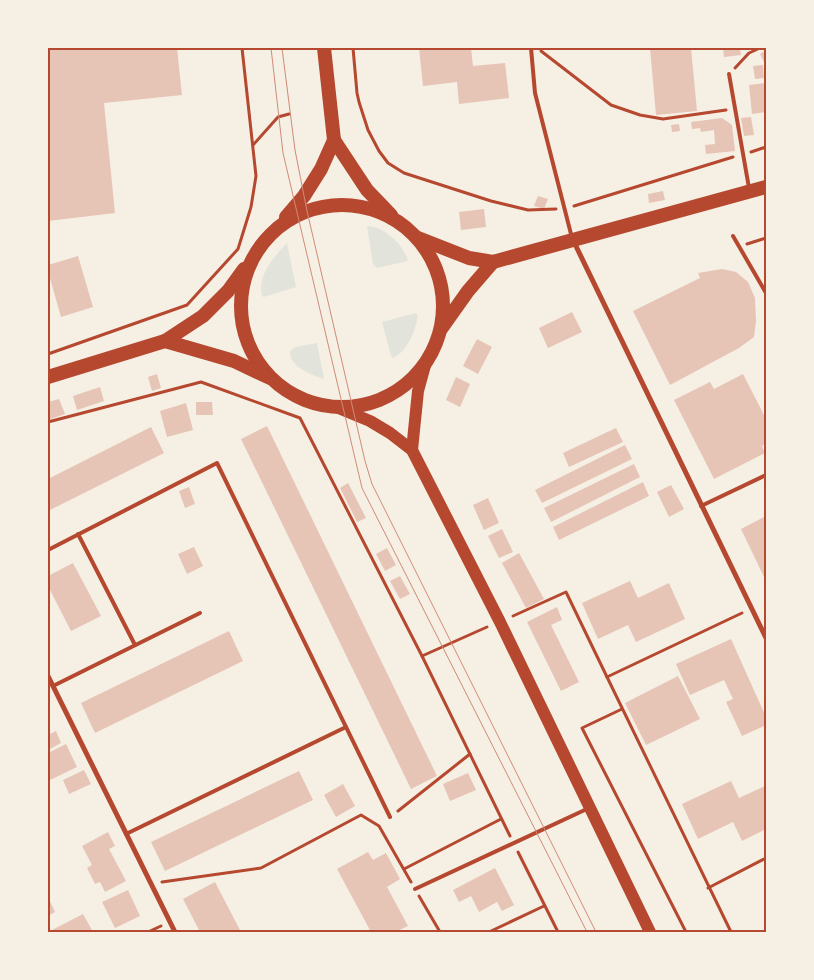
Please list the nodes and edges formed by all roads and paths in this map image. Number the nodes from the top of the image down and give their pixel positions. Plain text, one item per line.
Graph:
1 (242, 48) edge
2 (324, 48) edge
3 (352, 48) edge
4 (530, 48) edge
5 (536, 48) edge
6 (760, 48) edge
7 (729, 74) joint
8 (735, 109) junction
9 (289, 114) dead end
10 (334, 140) junction
11 (253, 145) junction
12 (766, 147) edge
13 (743, 154) junction
14 (766, 187) edge
15 (750, 192) junction
16 (564, 209) junction
17 (393, 218) junction
18 (274, 231) junction
19 (733, 236) dead end
20 (418, 238) junction
21 (766, 238) edge
22 (573, 240) junction
23 (739, 246) junction
24 (254, 256) junction
25 (493, 262) junction
26 (766, 293) edge
27 (440, 330) junction
28 (165, 341) junction
29 (48, 354) edge
30 (426, 362) junction
31 (48, 377) edge
32 (273, 380) junction
33 (336, 407) junction
34 (48, 422) edge
35 (412, 450) junction
36 (766, 475) edge
37 (701, 506) junction
38 (78, 534) junction
39 (48, 550) edge
40 (566, 592) dead end
41 (752, 609) junction
42 (200, 612) dead end
43 (766, 638) edge
44 (135, 645) junction
45 (48, 676) edge
46 (607, 677) junction
47 (52, 686) junction
48 (622, 709) junction
49 (346, 727) junction
50 (470, 754) junction
51 (588, 808) junction
52 (390, 817) junction
53 (501, 819) junction
54 (126, 834) junction
55 (513, 843) junction
56 (766, 858) edge
57 (404, 869) dead end
58 (151, 884) junction
59 (415, 888) dead end
60 (708, 888) junction
61 (544, 906) junction
62 (175, 932) edge
63 (489, 932) edge
64 (558, 932) edge
65 (650, 932) edge
66 (686, 932) edge
67 (731, 932) edge

1 - 11 path
2 - 10 highway
3 - 16 path
4 - 16 lane
5 - 8 path
6 - 7 path
7 - 8 lane
8 - 13 lane
9 - 11 path
10 - 17 highway
10 - 18 highway
11 - 29 path
12 - 13 path
13 - 15 lane
13 - 16 path
14 - 15 highway
15 - 22 highway
16 - 22 lane
17 - 18 highway
17 - 20 highway
18 - 24 highway
19 - 23 lane
20 - 25 highway
20 - 27 highway
21 - 23 path
22 - 25 highway
22 - 37 street
23 - 26 lane
24 - 28 highway
24 - 32 highway
25 - 27 highway
27 - 30 highway
28 - 31 highway
28 - 32 highway
30 - 33 highway
30 - 35 main road
32 - 33 highway
33 - 35 main road
34 - 50 path
35 - 51 main road
36 - 37 lane
37 - 41 street
38 - 39 lane
38 - 44 lane
38 - 49 lane
40 - 46 path
41 - 43 street
41 - 46 path
42 - 44 lane
44 - 47 lane
45 - 47 street
46 - 48 path
47 - 54 street
48 - 60 path
48 - 66 path
49 - 52 lane
49 - 54 lane
50 - 52 path
50 - 53 path
51 - 55 lane
51 - 65 main road
52 - 58 path
53 - 55 path
53 - 57 path
54 - 58 street
55 - 59 lane
55 - 61 path
56 - 60 path
58 - 62 street
60 - 67 path
61 - 63 path
61 - 64 path

